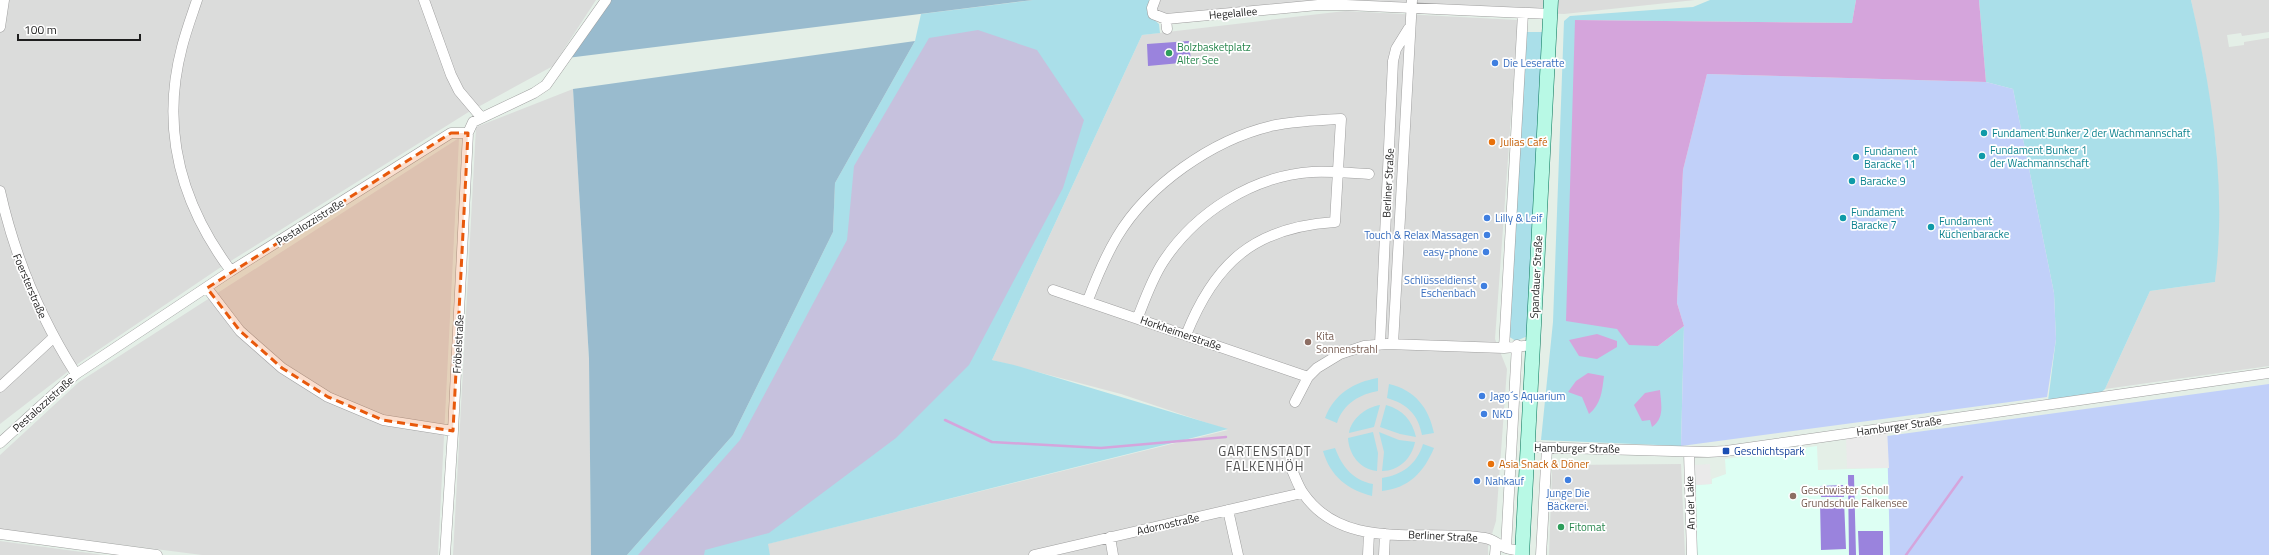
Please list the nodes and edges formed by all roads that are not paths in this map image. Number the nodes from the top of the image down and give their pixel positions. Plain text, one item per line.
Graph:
1 (4, 0) edge
2 (197, 0) edge
3 (424, 0) edge
4 (606, 0) edge
5 (1155, 0) edge
6 (1551, 0) edge
7 (1411, 3) edge
8 (1523, 13) junction
9 (1550, 14) junction
10 (0, 27) edge
11 (1410, 27) junction
12 (481, 117) junction
13 (468, 132) junction
14 (1338, 173) junction
15 (1369, 174) dead end
16 (0, 191) edge
17 (231, 271) junction
18 (207, 288) junction
19 (1053, 290) dead end
20 (1088, 300) junction
21 (1138, 317) junction
22 (1186, 335) junction
23 (53, 338) junction
24 (1380, 344) junction
25 (1393, 344) junction
26 (1517, 345) junction
27 (1533, 345) junction
28 (1504, 348) junction
29 (2269, 373) edge
30 (76, 374) junction
31 (1308, 377) junction
32 (0, 387) edge
33 (1295, 402) dead end
34 (453, 431) junction
35 (0, 443) edge
36 (1528, 447) junction
37 (1547, 448) junction
38 (1689, 452) junction
39 (1291, 468) dead end
40 (1302, 492) junction
41 (1228, 510) junction
42 (1369, 533) junction
43 (0, 534) edge
44 (1385, 534) junction
45 (1110, 537) junction
46 (1496, 543) junction
47 (1506, 548) junction
48 (1522, 553) edge
49 (157, 555) edge
50 (444, 555) edge
51 (1034, 555) edge
52 (1113, 555) edge
53 (1238, 555) edge
54 (1368, 555) edge
55 (1384, 555) edge
56 (1495, 555) edge
57 (1541, 555) edge
58 (1692, 555) edge

1 - 10 street
2 - 17 street
3 - 12 street
4 - 12 street
5 - 7 street, Hegelallee
6 - 9 main road, Spandauer Straße
7 - 8 street, Hegelallee
7 - 11 street, Berliner Straße
8 - 9 street, Hegelallee
8 - 28 street
9 - 27 main road, Spandauer Straße
11 - 24 street, Berliner Straße
11 - 25 street, Berliner Straße
12 - 13 street
13 - 17 street, Pestalozzistraße
13 - 34 street, Fröbelstraße
14 - 15 street
14 - 20 street
14 - 21 street
14 - 22 street
16 - 23 street, Foersterstraße
17 - 18 street, Pestalozzistraße
18 - 30 street, Pestalozzistraße
18 - 34 street
19 - 20 street, Horkheimerstraße
20 - 21 street, Horkheimerstraße
21 - 22 street, Horkheimerstraße
22 - 31 street, Horkheimerstraße
23 - 30 street, Foersterstraße
23 - 32 street
24 - 25 street
24 - 31 street
25 - 28 street
26 - 27 street
26 - 28 street
26 - 47 street
27 - 36 main road, Spandauer Straße
29 - 38 street, Hamburger Straße
30 - 35 street, Pestalozzistraße
31 - 33 street
34 - 50 street, Fröbelstraße
36 - 37 street, Hamburger Straße
36 - 48 main road, Spandauer Straße
37 - 38 street, Hamburger Straße
37 - 57 street
38 - 58 street, An der Lake
39 - 40 street, Berliner Straße
40 - 41 street, Adornostraße
40 - 42 street, Berliner Straße
41 - 45 street, Adornostraße
41 - 53 street
42 - 44 street, Berliner Straße
42 - 54 street
43 - 49 street
44 - 46 street, Berliner Straße
44 - 55 street
45 - 51 street, Adornostraße
45 - 52 street
46 - 47 street, Berliner Straße
46 - 56 street
47 - 48 street, Berliner Straße

